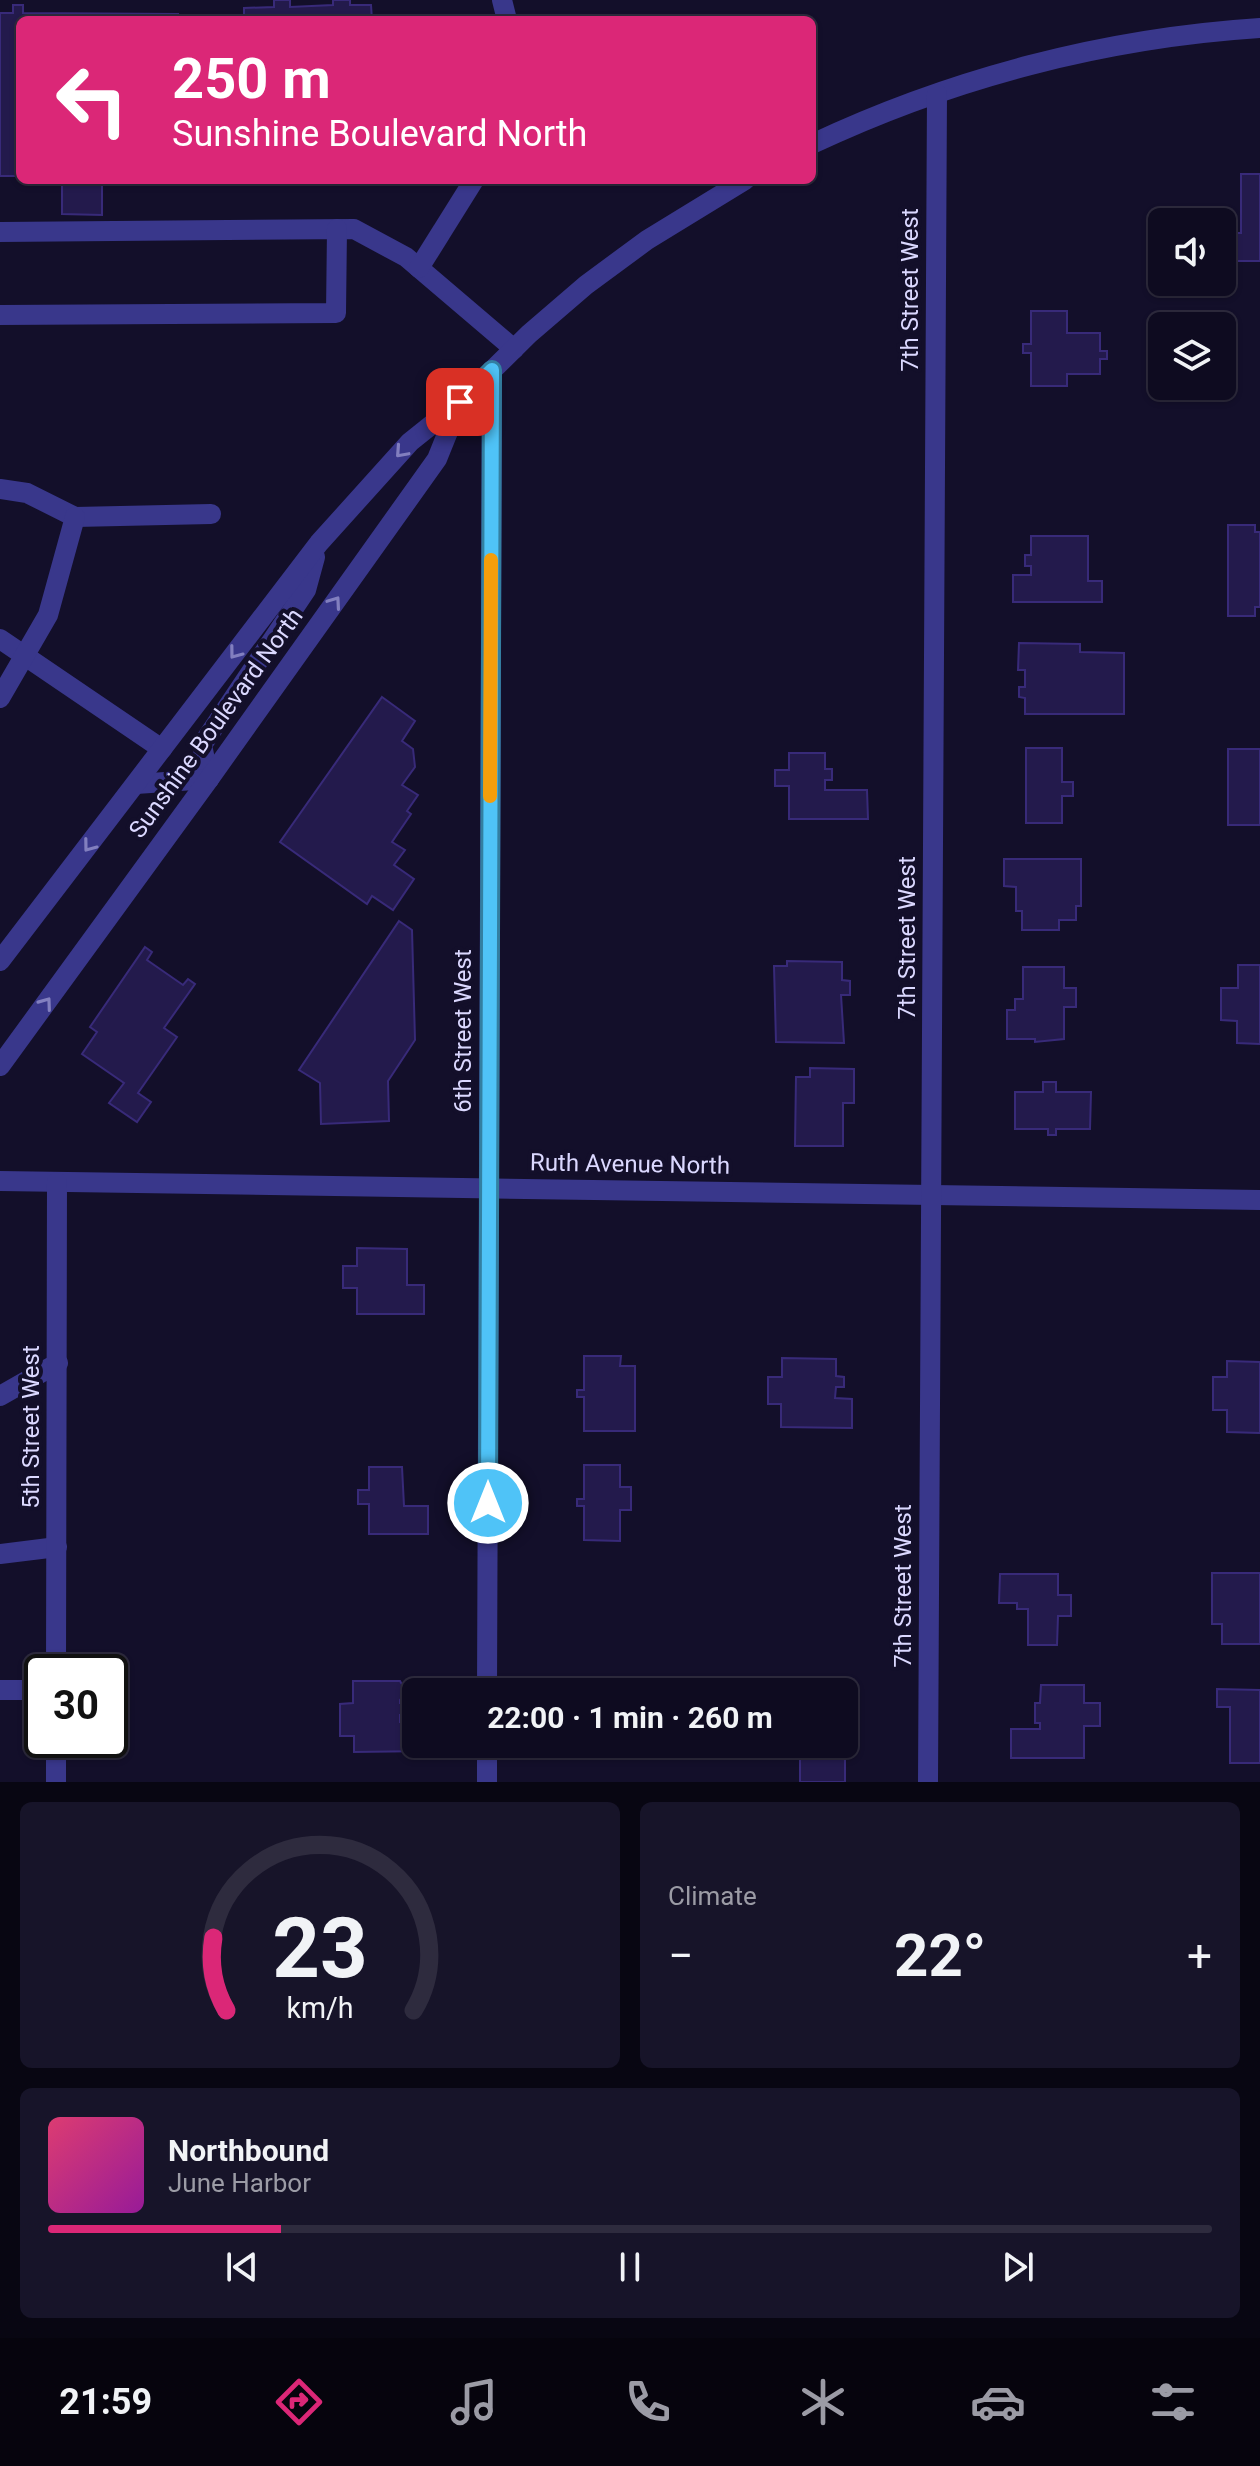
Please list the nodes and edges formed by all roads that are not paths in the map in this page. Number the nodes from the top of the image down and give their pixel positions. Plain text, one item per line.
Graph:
1 (1260, 28) edge
2 (937, 94) junction
3 (816, 142) edge
4 (472, 184) edge
5 (738, 184) edge
6 (337, 229) junction
7 (0, 232) edge
8 (419, 268) junction
9 (0, 315) edge
10 (514, 349) junction
11 (492, 370) junction
12 (460, 402) junction
13 (0, 489) edge
14 (211, 514) dead end
15 (75, 517) junction
16 (319, 543) junction
17 (0, 639) edge
18 (25, 655) junction
19 (0, 698) edge
20 (162, 749) junction
21 (209, 779) junction
22 (136, 784) junction
23 (0, 961) edge
24 (0, 1066) edge
25 (0, 1181) edge
26 (57, 1182) junction
27 (489, 1188) junction
28 (931, 1195) junction
29 (1260, 1200) edge
30 (58, 1363) junction
31 (0, 1396) edge
32 (57, 1547) junction
33 (0, 1554) edge
34 (56, 1654) edge
35 (487, 1678) edge
36 (0, 1690) edge
37 (24, 1690) edge
38 (56, 1758) edge
39 (487, 1758) edge
40 (56, 1782) edge
41 (487, 1782) edge
42 (928, 1782) edge

1 - 2 street
2 - 3 street
2 - 28 street, 7th Street West
4 - 8 street
5 - 10 street, Sunshine Boulevard North
6 - 7 street
6 - 8 street
6 - 9 street
8 - 10 street
10 - 11 street, Sunshine Boulevard North
11 - 12 street, Sunshine Boulevard North
11 - 27 street, 6th Street West
12 -> 16 street, Sunshine Boulevard North
21 -> 12 street, Sunshine Boulevard North
13 - 15 street
14 - 15 street
15 - 18 street
16 -> 20 street, Sunshine Boulevard North
16 - 21 street
17 - 18 street
18 - 19 street
18 - 20 street
20 - 22 street, Sunshine Boulevard North
21 - 22 street
24 -> 21 street, Sunshine Boulevard North
22 -> 23 street, Sunshine Boulevard North
25 - 26 street, Ruth Avenue North
26 - 27 street, Ruth Avenue North
26 - 30 street, 5th Street West
27 - 28 street, Ruth Avenue North
27 - 35 street, 6th Street West
28 - 29 street, Ruth Avenue North
28 - 42 street, 7th Street West
30 - 31 street
30 - 32 street, 5th Street West
32 - 33 street
32 - 34 street, 5th Street West
36 - 37 street
38 - 40 street
39 - 41 street

